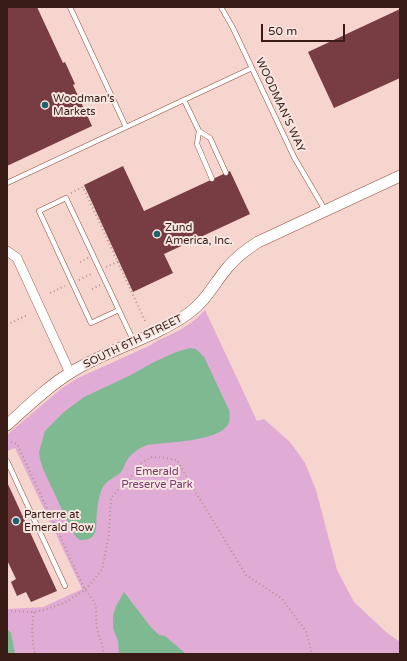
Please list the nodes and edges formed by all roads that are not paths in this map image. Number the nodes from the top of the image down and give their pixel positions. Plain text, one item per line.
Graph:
1 (70, 7) edge
2 (220, 7) edge
3 (252, 68) junction
4 (184, 100) junction
5 (126, 127) junction
6 (199, 131) junction
7 (226, 172) dead end
8 (400, 176) edge
9 (212, 179) dead end
10 (7, 183) edge
11 (325, 210) junction
12 (7, 251) edge
13 (119, 310) junction
14 (134, 342) junction
15 (70, 373) junction
16 (7, 425) edge
17 (7, 461) edge
18 (65, 586) dead end

1 - 5 lane
2 - 3 lane, WOODMAN'S WAY
3 - 4 lane
3 - 11 lane, WOODMAN'S WAY
4 - 5 lane
4 - 6 lane
5 - 10 lane
6 - 7 lane
6 - 9 lane
8 - 11 street, SOUTH 6TH STREET
11 - 14 street, SOUTH 6TH STREET
12 - 15 street
13 - 13 lane
13 - 14 lane
14 - 15 street, SOUTH 6TH STREET
15 - 16 street, SOUTH 6TH STREET
17 - 18 lane

